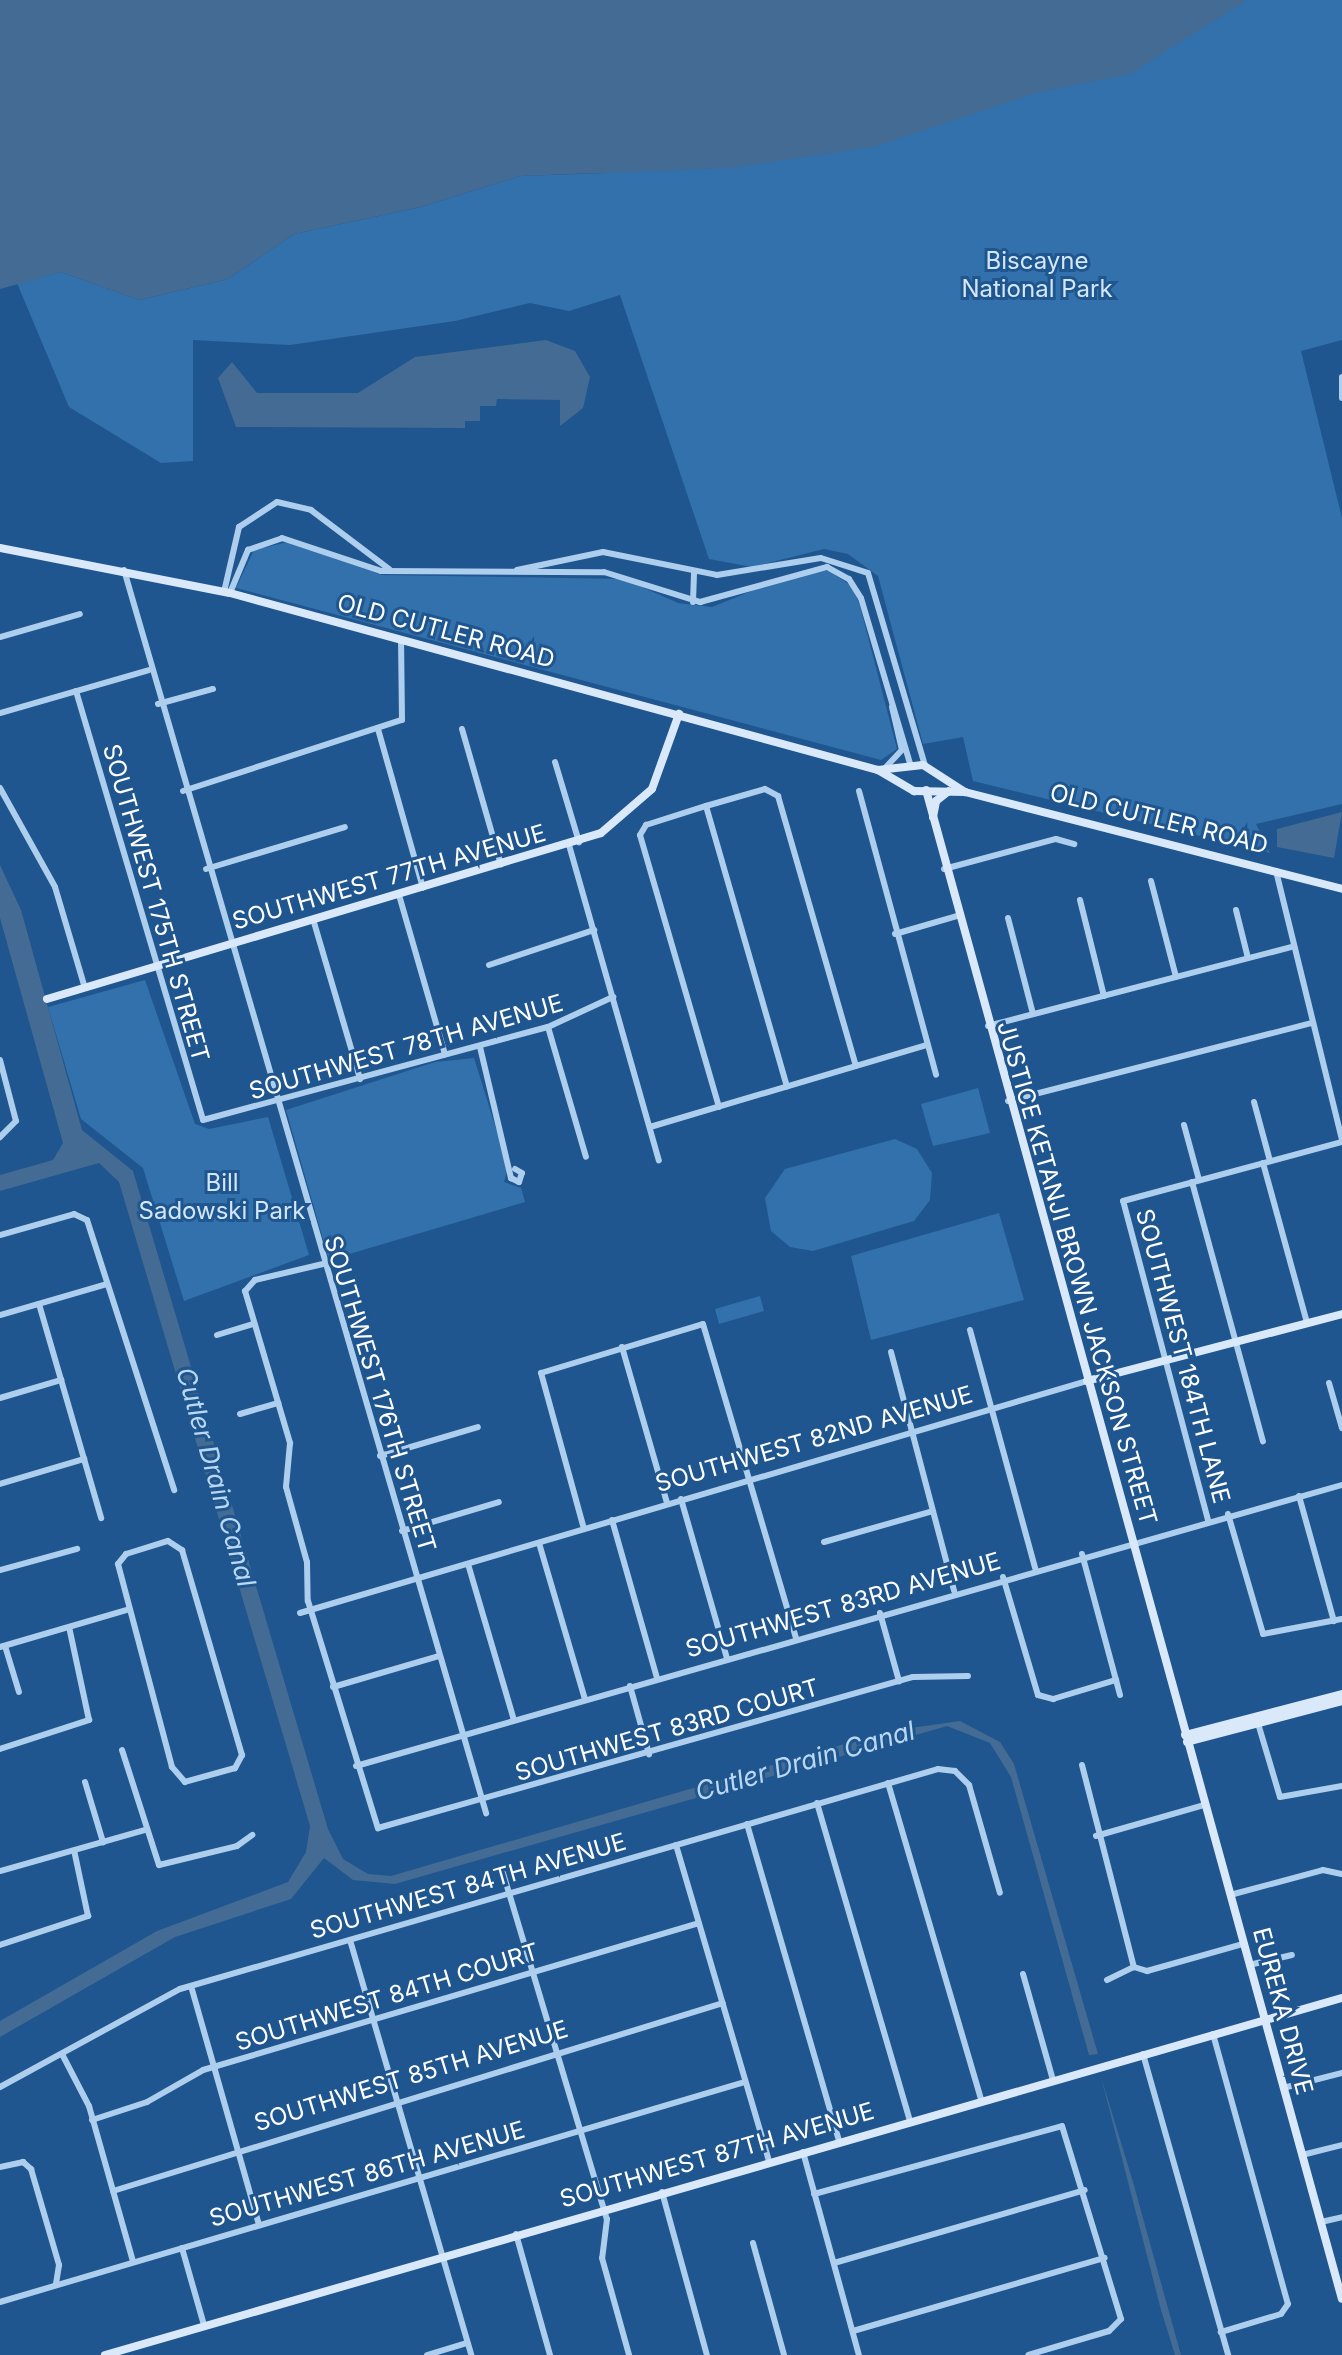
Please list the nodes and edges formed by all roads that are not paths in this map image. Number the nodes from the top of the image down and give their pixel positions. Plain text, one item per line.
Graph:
1 (1341, 378) edge
2 (1342, 398) edge
3 (233, 546) junction
4 (0, 548) edge
5 (248, 550) junction
6 (361, 554) junction
7 (824, 558) junction
8 (230, 560) junction
9 (239, 562) junction
10 (545, 562) junction
11 (357, 563) junction
12 (823, 567) junction
13 (776, 569) junction
14 (124, 570) junction
15 (392, 570) junction
16 (513, 571) junction
17 (858, 571) junction
18 (546, 572) junction
19 (694, 572) junction
20 (753, 573) junction
21 (779, 578) junction
22 (851, 581) junction
23 (757, 588) junction
24 (227, 593) junction
25 (693, 602) junction
26 (80, 614) dead end
27 (0, 637) edge
28 (401, 639) junction
29 (149, 670) junction
30 (888, 688) junction
31 (213, 689) dead end
32 (76, 691) junction
33 (158, 704) junction
34 (0, 713) edge
35 (679, 714) junction
36 (378, 729) junction
37 (462, 729) dead end
38 (555, 762) dead end
39 (911, 767) junction
40 (881, 769) junction
41 (928, 769) junction
42 (0, 788) edge
43 (910, 788) junction
44 (926, 789) junction
45 (183, 791) junction
46 (859, 791) dead end
47 (949, 791) junction
48 (965, 792) junction
49 (706, 806) junction
50 (931, 821) junction
51 (345, 827) dead end
52 (574, 843) junction
53 (1074, 844) dead end
54 (501, 865) junction
55 (206, 869) junction
56 (944, 869) junction
57 (1276, 870) junction
58 (1151, 881) dead end
59 (423, 888) junction
60 (1342, 889) edge
61 (399, 895) junction
62 (1080, 900) dead end
63 (1236, 910) dead end
64 (957, 916) junction
65 (1008, 918) dead end
66 (313, 919) junction
67 (594, 930) junction
68 (895, 934) junction
69 (228, 945) junction
70 (1291, 947) junction
71 (1248, 958) junction
72 (489, 965) dead end
73 (155, 967) junction
74 (1176, 977) junction
75 (85, 988) junction
76 (1104, 996) junction
77 (613, 997) junction
78 (47, 999) dead end
79 (1033, 1014) junction
80 (1311, 1023) junction
81 (988, 1026) junction
82 (548, 1027) junction
83 (927, 1045) junction
84 (480, 1047) junction
85 (445, 1054) junction
86 (0, 1060) edge
87 (856, 1066) junction
88 (936, 1075) dead end
89 (360, 1079) junction
90 (787, 1087) junction
91 (1008, 1101) junction
92 (1254, 1102) dead end
93 (275, 1104) junction
94 (719, 1107) junction
95 (206, 1121) joint
96 (1184, 1125) dead end
97 (650, 1127) junction
98 (0, 1137) edge
99 (1342, 1141) edge
100 (586, 1157) dead end
101 (659, 1160) dead end
102 (1266, 1162) junction
103 (515, 1169) dead end
104 (1195, 1181) junction
105 (0, 1235) edge
106 (323, 1264) junction
107 (107, 1284) junction
108 (39, 1304) junction
109 (1342, 1314) edge
110 (0, 1315) edge
111 (1307, 1323) junction
112 (254, 1324) junction
113 (970, 1330) dead end
114 (217, 1335) dead end
115 (1236, 1341) junction
116 (622, 1347) junction
117 (891, 1352) dead end
118 (1164, 1360) junction
119 (61, 1380) junction
120 (1087, 1381) junction
121 (1329, 1383) dead end
122 (0, 1398) edge
123 (278, 1403) junction
124 (991, 1408) junction
125 (240, 1414) dead end
126 (478, 1427) dead end
127 (1342, 1428) edge
128 (912, 1432) junction
129 (1263, 1441) dead end
130 (380, 1456) junction
131 (84, 1459) junction
132 (751, 1479) junction
133 (0, 1484) edge
134 (1342, 1485) edge
135 (174, 1490) dead end
136 (1299, 1496) junction
137 (681, 1499) junction
138 (499, 1502) dead end
139 (667, 1503) junction
140 (933, 1511) junction
141 (1228, 1514) junction
142 (101, 1518) dead end
143 (612, 1520) junction
144 (1208, 1520) junction
145 (584, 1529) junction
146 (402, 1531) junction
147 (1130, 1540) junction
148 (824, 1542) dead end
149 (539, 1543) junction
150 (77, 1549) dead end
151 (1082, 1554) junction
152 (468, 1564) junction
153 (1035, 1568) junction
154 (0, 1570) edge
155 (1003, 1577) junction
156 (417, 1579) junction
157 (954, 1591) junction
158 (130, 1609) junction
159 (311, 1610) junction
160 (300, 1613) dead end
161 (880, 1613) junction
162 (1338, 1620) edge
163 (69, 1627) junction
164 (796, 1637) junction
165 (2, 1646) edge
166 (439, 1656) junction
167 (727, 1658) junction
168 (968, 1676) dead end
169 (657, 1678) junction
170 (1116, 1680) junction
171 (899, 1681) junction
172 (630, 1686) junction
173 (333, 1687) junction
174 (19, 1692) dead end
175 (1342, 1694) edge
176 (1120, 1695) dead end
177 (585, 1699) junction
178 (1342, 1701) edge
179 (1257, 1719) junction
180 (514, 1720) junction
181 (462, 1735) junction
182 (1186, 1738) junction
183 (0, 1749) edge
184 (122, 1750) dead end
185 (649, 1754) junction
186 (1082, 1765) dead end
187 (356, 1766) junction
188 (85, 1782) dead end
189 (888, 1783) junction
190 (1342, 1786) edge
191 (482, 1802) junction
192 (817, 1803) junction
193 (1204, 1805) junction
194 (486, 1813) dead end
195 (747, 1824) junction
196 (145, 1830) junction
197 (252, 1835) dead end
198 (1096, 1836) junction
199 (103, 1842) junction
200 (676, 1845) junction
201 (74, 1850) junction
202 (0, 1871) edge
203 (1340, 1872) edge
204 (503, 1873) dead end
205 (509, 1892) junction
206 (1000, 1893) dead end
207 (1230, 1895) junction
208 (699, 1923) junction
209 (350, 1940) junction
210 (1243, 1944) junction
211 (0, 1945) edge
212 (1292, 1955) dead end
213 (1249, 1965) junction
214 (1134, 1967) junction
215 (533, 1973) junction
216 (1023, 1974) dead end
217 (1107, 1980) dead end
218 (191, 1986) junction
219 (1342, 1998) edge
220 (723, 2003) junction
221 (1263, 2019) junction
222 (373, 2020) junction
223 (1213, 2034) junction
224 (557, 2052) junction
225 (62, 2054) junction
226 (1143, 2054) junction
227 (214, 2067) junction
228 (1342, 2073) edge
229 (1053, 2080) junction
230 (745, 2082) junction
231 (0, 2087) edge
232 (1283, 2088) junction
233 (981, 2100) junction
234 (397, 2101) junction
235 (92, 2120) junction
236 (910, 2121) junction
237 (580, 2130) junction
238 (839, 2141) junction
239 (1342, 2145) edge
240 (237, 2149) junction
241 (803, 2152) junction
242 (1302, 2155) junction
243 (769, 2161) junction
244 (0, 2167) edge
245 (420, 2178) junction
246 (1085, 2190) junction
247 (113, 2191) junction
248 (662, 2192) junction
249 (814, 2194) junction
250 (604, 2209) junction
251 (1342, 2217) edge
252 (1321, 2222) junction
253 (259, 2225) junction
254 (516, 2234) junction
255 (753, 2243) dead end
256 (182, 2248) junction
257 (442, 2256) junction
258 (1105, 2258) junction
259 (133, 2262) junction
260 (834, 2263) junction
261 (59, 2265) junction
262 (72, 2280) junction
263 (56, 2285) junction
264 (1341, 2294) edge
265 (0, 2302) edge
266 (204, 2325) junction
267 (853, 2331) junction
268 (1221, 2332) junction
269 (467, 2343) junction
270 (105, 2355) edge
271 (427, 2355) edge
272 (471, 2355) edge
273 (550, 2355) edge
274 (629, 2355) edge
275 (707, 2355) edge
276 (784, 2355) edge
277 (859, 2355) edge
278 (1028, 2355) edge
279 (1228, 2355) edge

1 - 2 street
3 - 5 street
3 - 6 street
3 - 8 street
4 - 14 main road, OLD CUTLER ROAD
5 - 9 street
5 - 11 street
6 - 11 street
6 - 15 street
7 - 12 street
7 - 13 street
7 - 17 street
8 - 9 street
8 - 24 street
9 - 24 street
10 - 16 street
10 - 18 street
10 - 19 street
11 - 15 street
12 - 21 street
12 - 22 street
13 - 20 street
13 - 21 street
14 - 24 main road, OLD CUTLER ROAD
14 - 29 street, SOUTHWEST 176TH STREET
15 - 16 street
16 - 18 street
17 - 22 street
17 - 41 street
18 - 25 street
19 - 20 street
19 - 25 street
20 - 23 street
21 - 23 street
22 - 30 street
23 - 25 street
24 - 28 main road, OLD CUTLER ROAD
26 - 27 street
28 - 35 main road, OLD CUTLER ROAD
28 - 36 street
29 - 32 street
29 - 33 street, SOUTHWEST 176TH STREET
30 - 39 street
30 - 40 street
31 - 33 street
32 - 34 street
32 - 73 street, SOUTHWEST 175TH STREET
33 - 45 street, SOUTHWEST 176TH STREET
35 - 40 main road, OLD CUTLER ROAD
35 - 52 main road, SOUTHWEST 77TH AVENUE
36 - 45 street
36 - 59 street
37 - 54 street
38 - 52 street
39 - 40 main road, OLD CUTLER ROAD
39 - 41 main road, OLD CUTLER ROAD
39 - 43 main road
40 - 43 main road, OLD CUTLER ROAD
41 - 44 main road, JUSTICE KETANJI BROWN JACKSON STREET
41 - 48 main road, OLD CUTLER ROAD
42 - 75 street
43 - 44 main road, OLD CUTLER ROAD
43 - 50 main road, JUSTICE KETANJI BROWN JACKSON STREET
44 - 47 main road, OLD CUTLER ROAD
44 - 50 main road, JUSTICE KETANJI BROWN JACKSON STREET
45 - 55 street, SOUTHWEST 176TH STREET
46 - 68 street
47 - 48 main road, OLD CUTLER ROAD
47 - 50 main road
48 - 57 main road, OLD CUTLER ROAD
49 - 87 street
49 - 90 street
49 - 94 street
50 - 56 main road, JUSTICE KETANJI BROWN JACKSON STREET
51 - 55 street
52 - 54 main road, SOUTHWEST 77TH AVENUE
52 - 67 street
53 - 56 street
54 - 59 main road, SOUTHWEST 77TH AVENUE
55 - 69 street, SOUTHWEST 176TH STREET
56 - 64 main road, JUSTICE KETANJI BROWN JACKSON STREET
57 - 60 main road, OLD CUTLER ROAD
57 - 70 street
58 - 74 street
59 - 61 main road, SOUTHWEST 77TH AVENUE
61 - 66 main road, SOUTHWEST 77TH AVENUE
61 - 85 street
62 - 76 street
63 - 71 street
64 - 68 street
64 - 81 main road, JUSTICE KETANJI BROWN JACKSON STREET
65 - 79 street
66 - 69 main road, SOUTHWEST 77TH AVENUE
66 - 89 street
67 - 72 street
67 - 77 street
68 - 83 street
69 - 73 main road, SOUTHWEST 77TH AVENUE
69 - 93 street, SOUTHWEST 176TH STREET
70 - 71 street
70 - 80 street
71 - 74 street
73 - 75 main road, SOUTHWEST 77TH AVENUE
73 - 95 street, SOUTHWEST 175TH STREET
74 - 76 street
75 - 78 main road, SOUTHWEST 77TH AVENUE
76 - 79 street
77 - 82 street, SOUTHWEST 78TH AVENUE
77 - 97 street
79 - 81 street
80 - 91 street
80 - 99 street
81 - 91 main road, JUSTICE KETANJI BROWN JACKSON STREET
82 - 84 street, SOUTHWEST 78TH AVENUE
82 - 100 street
83 - 87 street
83 - 88 street
84 - 85 street, SOUTHWEST 78TH AVENUE
84 - 103 street
85 - 89 street, SOUTHWEST 78TH AVENUE
86 - 98 street
87 - 90 street
89 - 93 street, SOUTHWEST 78TH AVENUE
90 - 94 street
91 - 120 main road, JUSTICE KETANJI BROWN JACKSON STREET
92 - 102 street
93 - 95 street, SOUTHWEST 78TH AVENUE
93 - 106 street, SOUTHWEST 176TH STREET
94 - 97 street
96 - 104 street
97 - 101 street
99 - 102 street
102 - 104 street
102 - 111 street
104 - 115 street
104 - 118 street, SOUTHWEST 184TH LANE
105 - 107 street
106 - 112 street
106 - 130 street, SOUTHWEST 176TH STREET
107 - 108 street
107 - 135 street
108 - 110 street
108 - 119 street
109 - 111 main road, SOUTHWEST 82ND AVENUE
111 - 115 main road, SOUTHWEST 82ND AVENUE
112 - 114 street
112 - 123 street
113 - 124 street
115 - 118 main road, SOUTHWEST 82ND AVENUE
115 - 129 street
116 - 132 street
116 - 139 street
116 - 145 street
117 - 128 street
118 - 120 main road, SOUTHWEST 82ND AVENUE
118 - 144 street, SOUTHWEST 184TH LANE
119 - 122 street
119 - 131 street
120 - 124 street, SOUTHWEST 82ND AVENUE
120 - 147 main road, JUSTICE KETANJI BROWN JACKSON STREET
121 - 127 street
123 - 125 street
123 - 159 street
124 - 128 street, SOUTHWEST 82ND AVENUE
124 - 153 street
126 - 130 street
128 - 132 street, SOUTHWEST 82ND AVENUE
128 - 140 street
130 - 146 street, SOUTHWEST 176TH STREET
131 - 133 street
131 - 142 street
132 - 137 street, SOUTHWEST 82ND AVENUE
132 - 164 street
134 - 136 street, SOUTHWEST 83RD AVENUE
136 - 141 street, SOUTHWEST 83RD AVENUE
136 - 162 street
137 - 139 street, SOUTHWEST 82ND AVENUE
137 - 167 street
138 - 146 street
139 - 143 street, SOUTHWEST 82ND AVENUE
140 - 148 street
140 - 157 street
141 - 144 street, SOUTHWEST 83RD AVENUE
141 - 162 street, SOUTHWEST 184TH LANE
143 - 145 street, SOUTHWEST 82ND AVENUE
143 - 169 street
144 - 147 street, SOUTHWEST 83RD AVENUE
145 - 149 street, SOUTHWEST 82ND AVENUE
146 - 156 street, SOUTHWEST 176TH STREET
147 - 151 street, SOUTHWEST 83RD AVENUE
147 - 182 main road, JUSTICE KETANJI BROWN JACKSON STREET
149 - 152 street, SOUTHWEST 82ND AVENUE
149 - 177 street
150 - 154 street
151 - 153 street, SOUTHWEST 83RD AVENUE
151 - 170 street
152 - 156 street, SOUTHWEST 82ND AVENUE
152 - 180 street
153 - 155 street, SOUTHWEST 83RD AVENUE
155 - 157 street, SOUTHWEST 83RD AVENUE
155 - 170 street
156 - 159 street, SOUTHWEST 82ND AVENUE
156 - 166 street, SOUTHWEST 176TH STREET
157 - 161 street, SOUTHWEST 83RD AVENUE
158 - 158 street
158 - 163 street
159 - 160 street, SOUTHWEST 82ND AVENUE
159 - 173 street
161 - 164 street, SOUTHWEST 83RD AVENUE
161 - 171 street
163 - 165 street
163 - 183 street
164 - 167 street, SOUTHWEST 83RD AVENUE
165 - 174 street
166 - 173 street
166 - 181 street, SOUTHWEST 176TH STREET
167 - 169 street, SOUTHWEST 83RD AVENUE
168 - 171 street, SOUTHWEST 83RD COURT
169 - 172 street, SOUTHWEST 83RD AVENUE
170 - 176 street
171 - 185 street, SOUTHWEST 83RD COURT
172 - 177 street, SOUTHWEST 83RD AVENUE
172 - 185 street
173 - 187 street
175 - 179 main road
177 - 180 street, SOUTHWEST 83RD AVENUE
178 - 179 main road
179 - 182 main road
179 - 190 street
180 - 181 street, SOUTHWEST 83RD AVENUE
181 - 187 street, SOUTHWEST 83RD AVENUE
181 - 191 street, SOUTHWEST 176TH STREET
182 - 193 main road, EUREKA DRIVE
184 - 196 street
185 - 191 street, SOUTHWEST 83RD COURT
186 - 198 street
187 - 191 street, SOUTHWEST 83RD COURT
188 - 199 street
189 - 192 street, SOUTHWEST 84TH AVENUE
189 - 206 street, SOUTHWEST 84TH AVENUE
189 - 233 street
191 - 194 street, SOUTHWEST 176TH STREET
192 - 195 street, SOUTHWEST 84TH AVENUE
192 - 236 street
193 - 198 street
193 - 207 main road, EUREKA DRIVE
195 - 200 street, SOUTHWEST 84TH AVENUE
195 - 238 street
196 - 197 street
196 - 199 street
198 - 214 street
199 - 201 street
200 - 205 street, SOUTHWEST 84TH AVENUE
200 - 208 street
201 - 202 street
201 - 211 street
203 - 207 street
204 - 205 street
205 - 209 street, SOUTHWEST 84TH AVENUE
205 - 215 street
207 - 210 main road, EUREKA DRIVE
208 - 215 street, SOUTHWEST 84TH COURT
208 - 220 street
209 - 218 street, SOUTHWEST 84TH AVENUE
209 - 222 street
210 - 213 main road, EUREKA DRIVE
210 - 214 street
212 - 213 street
213 - 221 main road, EUREKA DRIVE
214 - 217 street
215 - 222 street, SOUTHWEST 84TH COURT
215 - 224 street
216 - 229 street
218 - 225 street, SOUTHWEST 84TH AVENUE
218 - 227 street
219 - 221 main road, SOUTHWEST 87TH AVENUE
220 - 224 street, SOUTHWEST 85TH AVENUE
220 - 230 street
221 - 223 main road, SOUTHWEST 87TH AVENUE
221 - 232 main road, EUREKA DRIVE
222 - 227 street, SOUTHWEST 84TH COURT
222 - 234 street
223 - 226 main road, SOUTHWEST 87TH AVENUE
223 - 268 street
224 - 234 street, SOUTHWEST 85TH AVENUE
224 - 237 street
225 - 231 street, SOUTHWEST 84TH AVENUE
225 - 235 street
226 - 229 main road, SOUTHWEST 87TH AVENUE
226 - 268 street
227 - 235 street, SOUTHWEST 84TH COURT
227 - 240 street
228 - 232 street
229 - 233 main road, SOUTHWEST 87TH AVENUE
230 - 237 street, SOUTHWEST 86TH AVENUE
230 - 243 street
232 - 242 main road, EUREKA DRIVE
233 - 236 main road, SOUTHWEST 87TH AVENUE
234 - 240 street, SOUTHWEST 85TH AVENUE
234 - 245 street
235 - 247 street
236 - 238 main road, SOUTHWEST 87TH AVENUE
237 - 245 street, SOUTHWEST 86TH AVENUE
237 - 250 street
238 - 241 main road, SOUTHWEST 87TH AVENUE
239 - 242 street
240 - 247 street, SOUTHWEST 85TH AVENUE
240 - 253 street
241 - 243 main road, SOUTHWEST 87TH AVENUE
241 - 249 street
242 - 252 main road, EUREKA DRIVE
243 - 248 main road, SOUTHWEST 87TH AVENUE
244 - 261 street
245 - 253 street, SOUTHWEST 86TH AVENUE
245 - 257 street
246 - 249 street
246 - 258 street
246 - 260 street
247 - 259 street
248 - 250 main road, SOUTHWEST 87TH AVENUE
248 - 275 street
249 - 260 street
250 - 254 main road, SOUTHWEST 87TH AVENUE
250 - 274 street
251 - 252 street
252 - 264 main road, EUREKA DRIVE
253 - 256 street, SOUTHWEST 86TH AVENUE
254 - 257 main road, SOUTHWEST 87TH AVENUE
254 - 273 street
255 - 276 street
256 - 259 street, SOUTHWEST 86TH AVENUE
256 - 266 street
257 - 266 main road, SOUTHWEST 87TH AVENUE
257 - 269 street
258 - 267 street
258 - 278 street
259 - 262 street, SOUTHWEST 86TH AVENUE
260 - 267 street
261 - 262 street
261 - 263 street
262 - 263 street, SOUTHWEST 86TH AVENUE
263 - 265 street, SOUTHWEST 86TH AVENUE
266 - 270 main road, SOUTHWEST 87TH AVENUE
267 - 277 street
268 - 279 street
269 - 271 street
269 - 272 street

